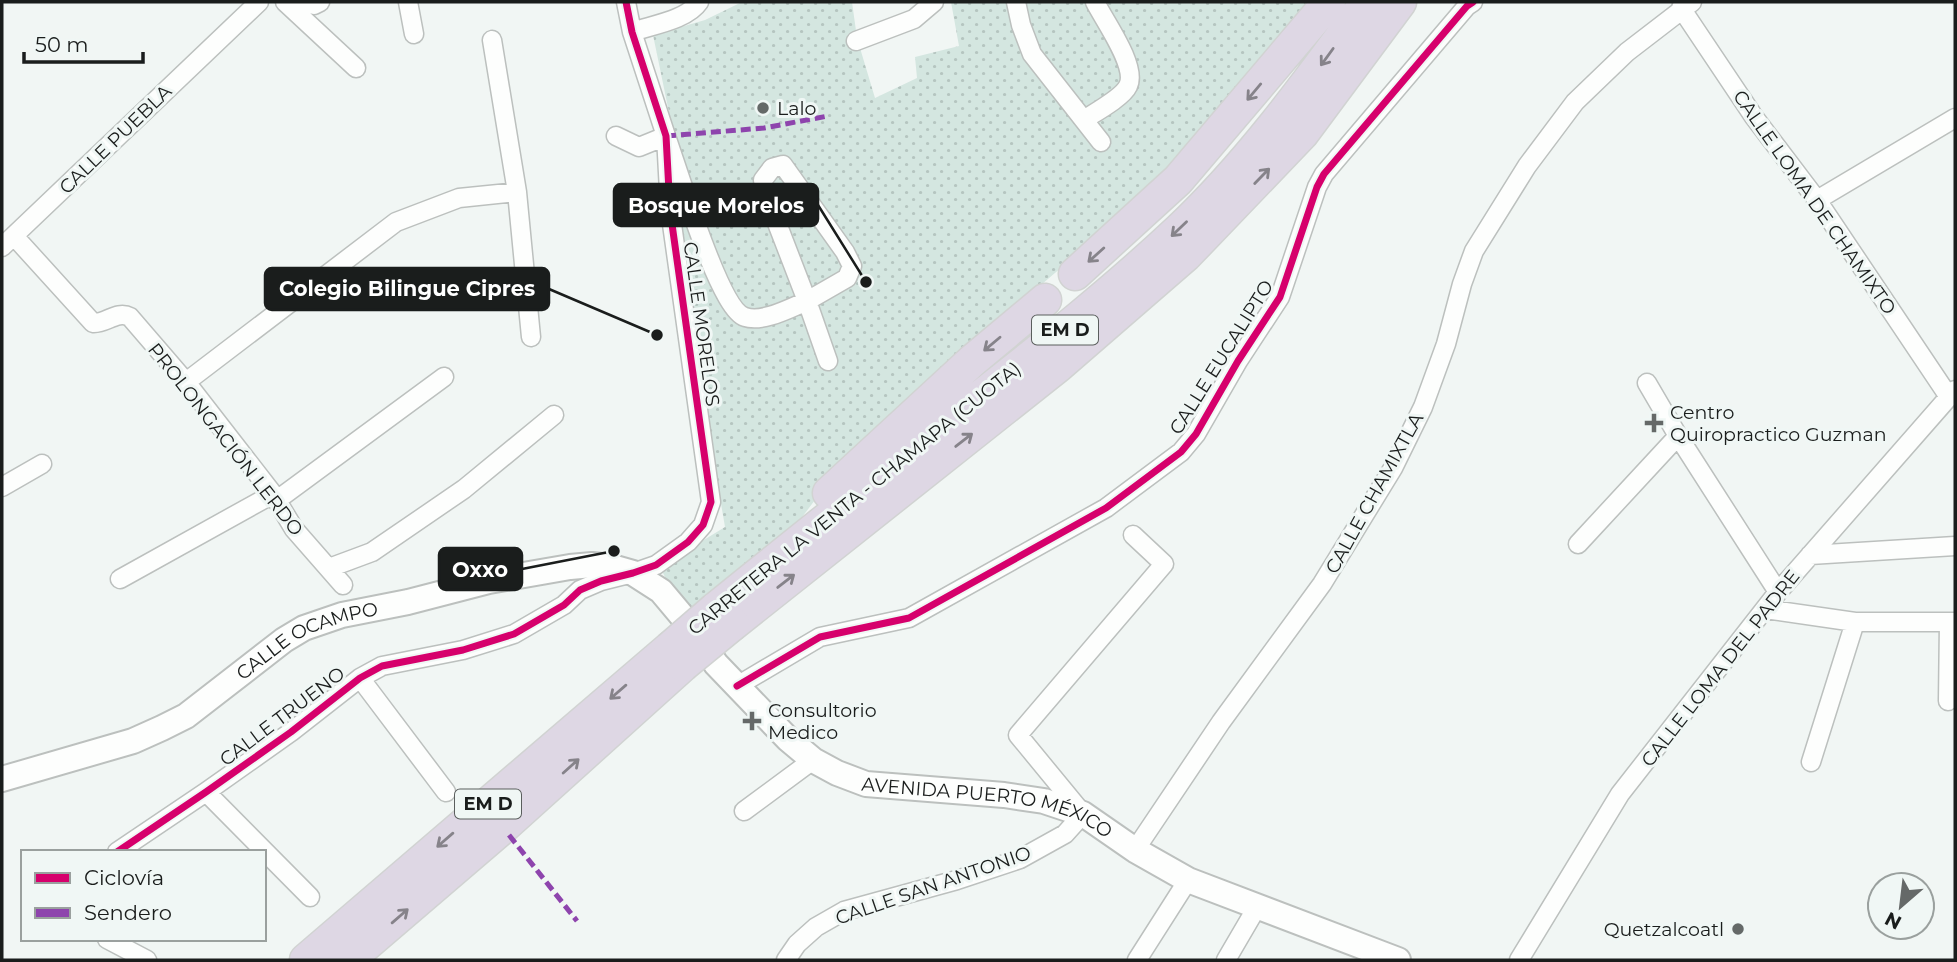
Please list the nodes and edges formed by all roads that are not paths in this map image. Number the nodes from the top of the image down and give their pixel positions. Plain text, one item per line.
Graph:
1 (258, 2) edge
2 (285, 2) edge
3 (307, 2) edge
4 (320, 2) edge
5 (408, 2) edge
6 (626, 2) edge
7 (699, 2) edge
8 (934, 2) edge
9 (1016, 2) edge
10 (1095, 2) edge
11 (1329, 2) edge
12 (1367, 2) edge
13 (1400, 2) edge
14 (1473, 2) edge
15 (1686, 5) edge
16 (632, 32) junction
17 (414, 34) dead end
18 (492, 40) dead end
19 (856, 41) dead end
20 (356, 68) dead end
21 (1955, 118) edge
22 (1085, 119) junction
23 (666, 135) junction
24 (616, 136) dead end
25 (1101, 142) dead end
26 (517, 192) junction
27 (1817, 200) junction
28 (8, 242) edge
29 (1075, 274) dead end
30 (1045, 300) dead end
31 (807, 302) junction
32 (531, 337) dead end
33 (828, 361) dead end
34 (444, 377) dead end
35 (186, 382) junction
36 (1647, 383) dead end
37 (1952, 393) edge
38 (554, 415) dead end
39 (1678, 436) junction
40 (42, 464) dead end
41 (2, 487) edge
42 (275, 497) junction
43 (1133, 535) dead end
44 (1578, 544) dead end
45 (1955, 546) edge
46 (1810, 555) junction
47 (769, 565) junction
48 (329, 568) junction
49 (633, 573) junction
50 (120, 579) dead end
51 (343, 585) dead end
52 (1778, 592) junction
53 (1765, 609) junction
54 (724, 616) junction
55 (1855, 621) junction
56 (1952, 622) edge
57 (676, 657) junction
58 (360, 678) junction
59 (737, 686) junction
60 (1948, 701) dead end
61 (813, 760) junction
62 (1811, 762) dead end
63 (2, 779) edge
64 (206, 792) junction
65 (446, 792) dead end
66 (744, 811) dead end
67 (1083, 814) junction
68 (120, 850) edge
69 (263, 850) edge
70 (1135, 850) junction
71 (266, 853) edge
72 (1188, 880) junction
73 (310, 897) dead end
74 (1257, 907) junction
75 (111, 941) edge
76 (1390, 959) edge
77 (147, 960) edge
78 (306, 960) edge
79 (348, 960) edge
80 (786, 960) edge
81 (1137, 960) edge
82 (1226, 960) edge
83 (1519, 960) edge

1 - 28 street, CALLE PUEBLA
2 - 20 street
3 - 4 street
5 - 17 street
6 - 16 street, CALLE MORELOS
7 - 16 street
8 - 19 street
9 - 22 street
10 - 22 street
11 -> 29 highway
12 -> 47 highway, CARRETERA LA VENTA - CHAMAPA (CUOTA) / EM D
54 -> 13 highway, CARRETERA LA VENTA - CHAMAPA (CUOTA) / EM D
14 - 59 street, CALLE EUCALIPTO
15 - 27 street, CALLE LOMA DE CHAMIXTO
15 - 70 street, CALLE CHAMIXTLA
16 - 23 street, CALLE MORELOS
18 - 26 street
21 - 27 street
22 - 25 street
23 - 24 street
23 - 31 street
23 - 49 street, CALLE MORELOS
26 - 32 street
26 - 35 street
27 - 37 street, CALLE LOMA DE CHAMIXTO
28 - 35 street, PROLONGACIÓN LERDO
30 -> 47 highway
31 - 31 street
31 - 33 street
34 - 42 street
35 - 42 street, PROLONGACIÓN LERDO
36 - 39 street
37 - 46 street, CALLE LOMA DEL PADRE
38 - 48 street
39 - 44 street
39 - 52 street
40 - 41 street
42 - 48 street, PROLONGACIÓN LERDO
42 - 50 street
43 - 67 street
45 - 46 street
46 - 52 street, CALLE LOMA DEL PADRE
47 - 54 highway, CARRETERA LA VENTA - CHAMAPA (CUOTA) / EM D
48 - 51 street, PROLONGACIÓN LERDO
49 - 58 street, CALLE TRUENO
49 - 59 main road, AVENIDA PUERTO MÉXICO
49 - 63 main road, CALLE OCAMPO
52 - 53 street, CALLE LOMA DEL PADRE
53 - 55 street
53 - 83 street, CALLE LOMA DEL PADRE
54 - 57 highway, CARRETERA LA VENTA - CHAMAPA (CUOTA) / EM D, bridge
55 - 56 street
55 - 62 street
56 - 60 street
57 -> 78 highway, CARRETERA LA VENTA - CHAMAPA (CUOTA) / EM D
79 -> 57 highway, CARRETERA LA VENTA - CHAMAPA (CUOTA) / EM D
58 - 64 street, CALLE TRUENO
58 - 65 street
59 - 61 main road, AVENIDA PUERTO MÉXICO
61 - 66 street
61 - 67 main road, AVENIDA PUERTO MÉXICO
64 - 68 street, CALLE TRUENO
64 - 69 street
67 - 70 main road, AVENIDA PUERTO MÉXICO
67 - 80 street, CALLE SAN ANTONIO
70 - 72 main road, AVENIDA PUERTO MÉXICO
71 - 73 street
72 - 74 main road, AVENIDA PUERTO MÉXICO
72 - 81 street
74 - 76 main road, AVENIDA PUERTO MÉXICO
74 - 82 street
75 - 77 street

